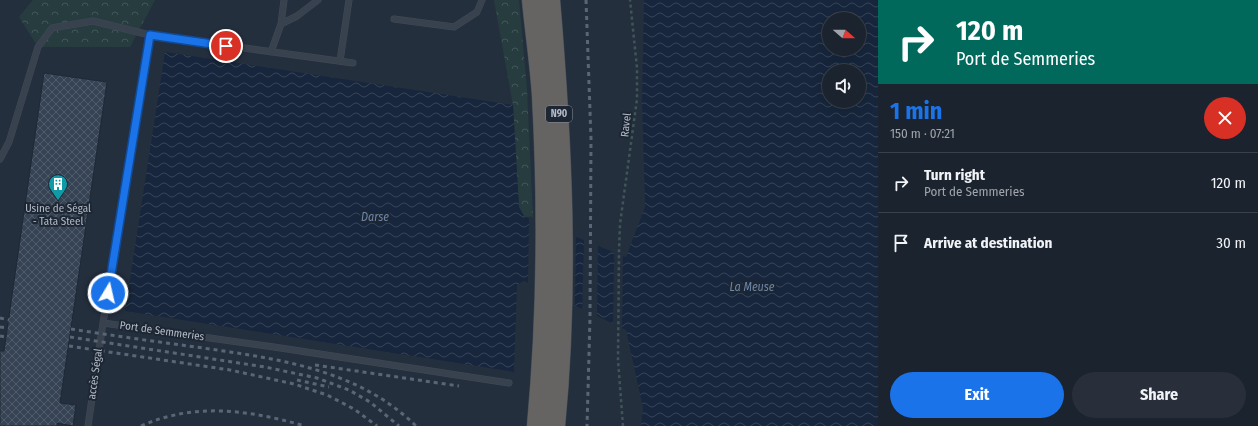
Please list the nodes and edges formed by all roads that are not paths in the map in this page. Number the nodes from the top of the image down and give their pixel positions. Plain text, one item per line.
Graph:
1 (284, 0) edge
2 (318, 0) edge
3 (349, 0) edge
4 (482, 0) edge
5 (532, 0) edge
6 (550, 0) edge
7 (394, 19) dead end
8 (282, 24) junction
9 (150, 35) junction
10 (271, 52) junction
11 (340, 61) junction
12 (353, 63) dead end
13 (0, 159) edge
14 (103, 323) junction
15 (509, 384) dead end
16 (88, 426) edge
17 (537, 426) edge
18 (555, 426) edge

1 - 8 lane
2 - 8 lane
3 - 11 lane
4 - 7 lane
5 - 17 highway, N90
6 - 18 highway, N90
8 - 10 lane
9 - 10 lane
9 - 13 lane
9 - 14 lane
10 - 11 lane
11 - 12 lane
14 - 15 lane, Port de Semmeries
14 - 16 lane, accès Ségal

